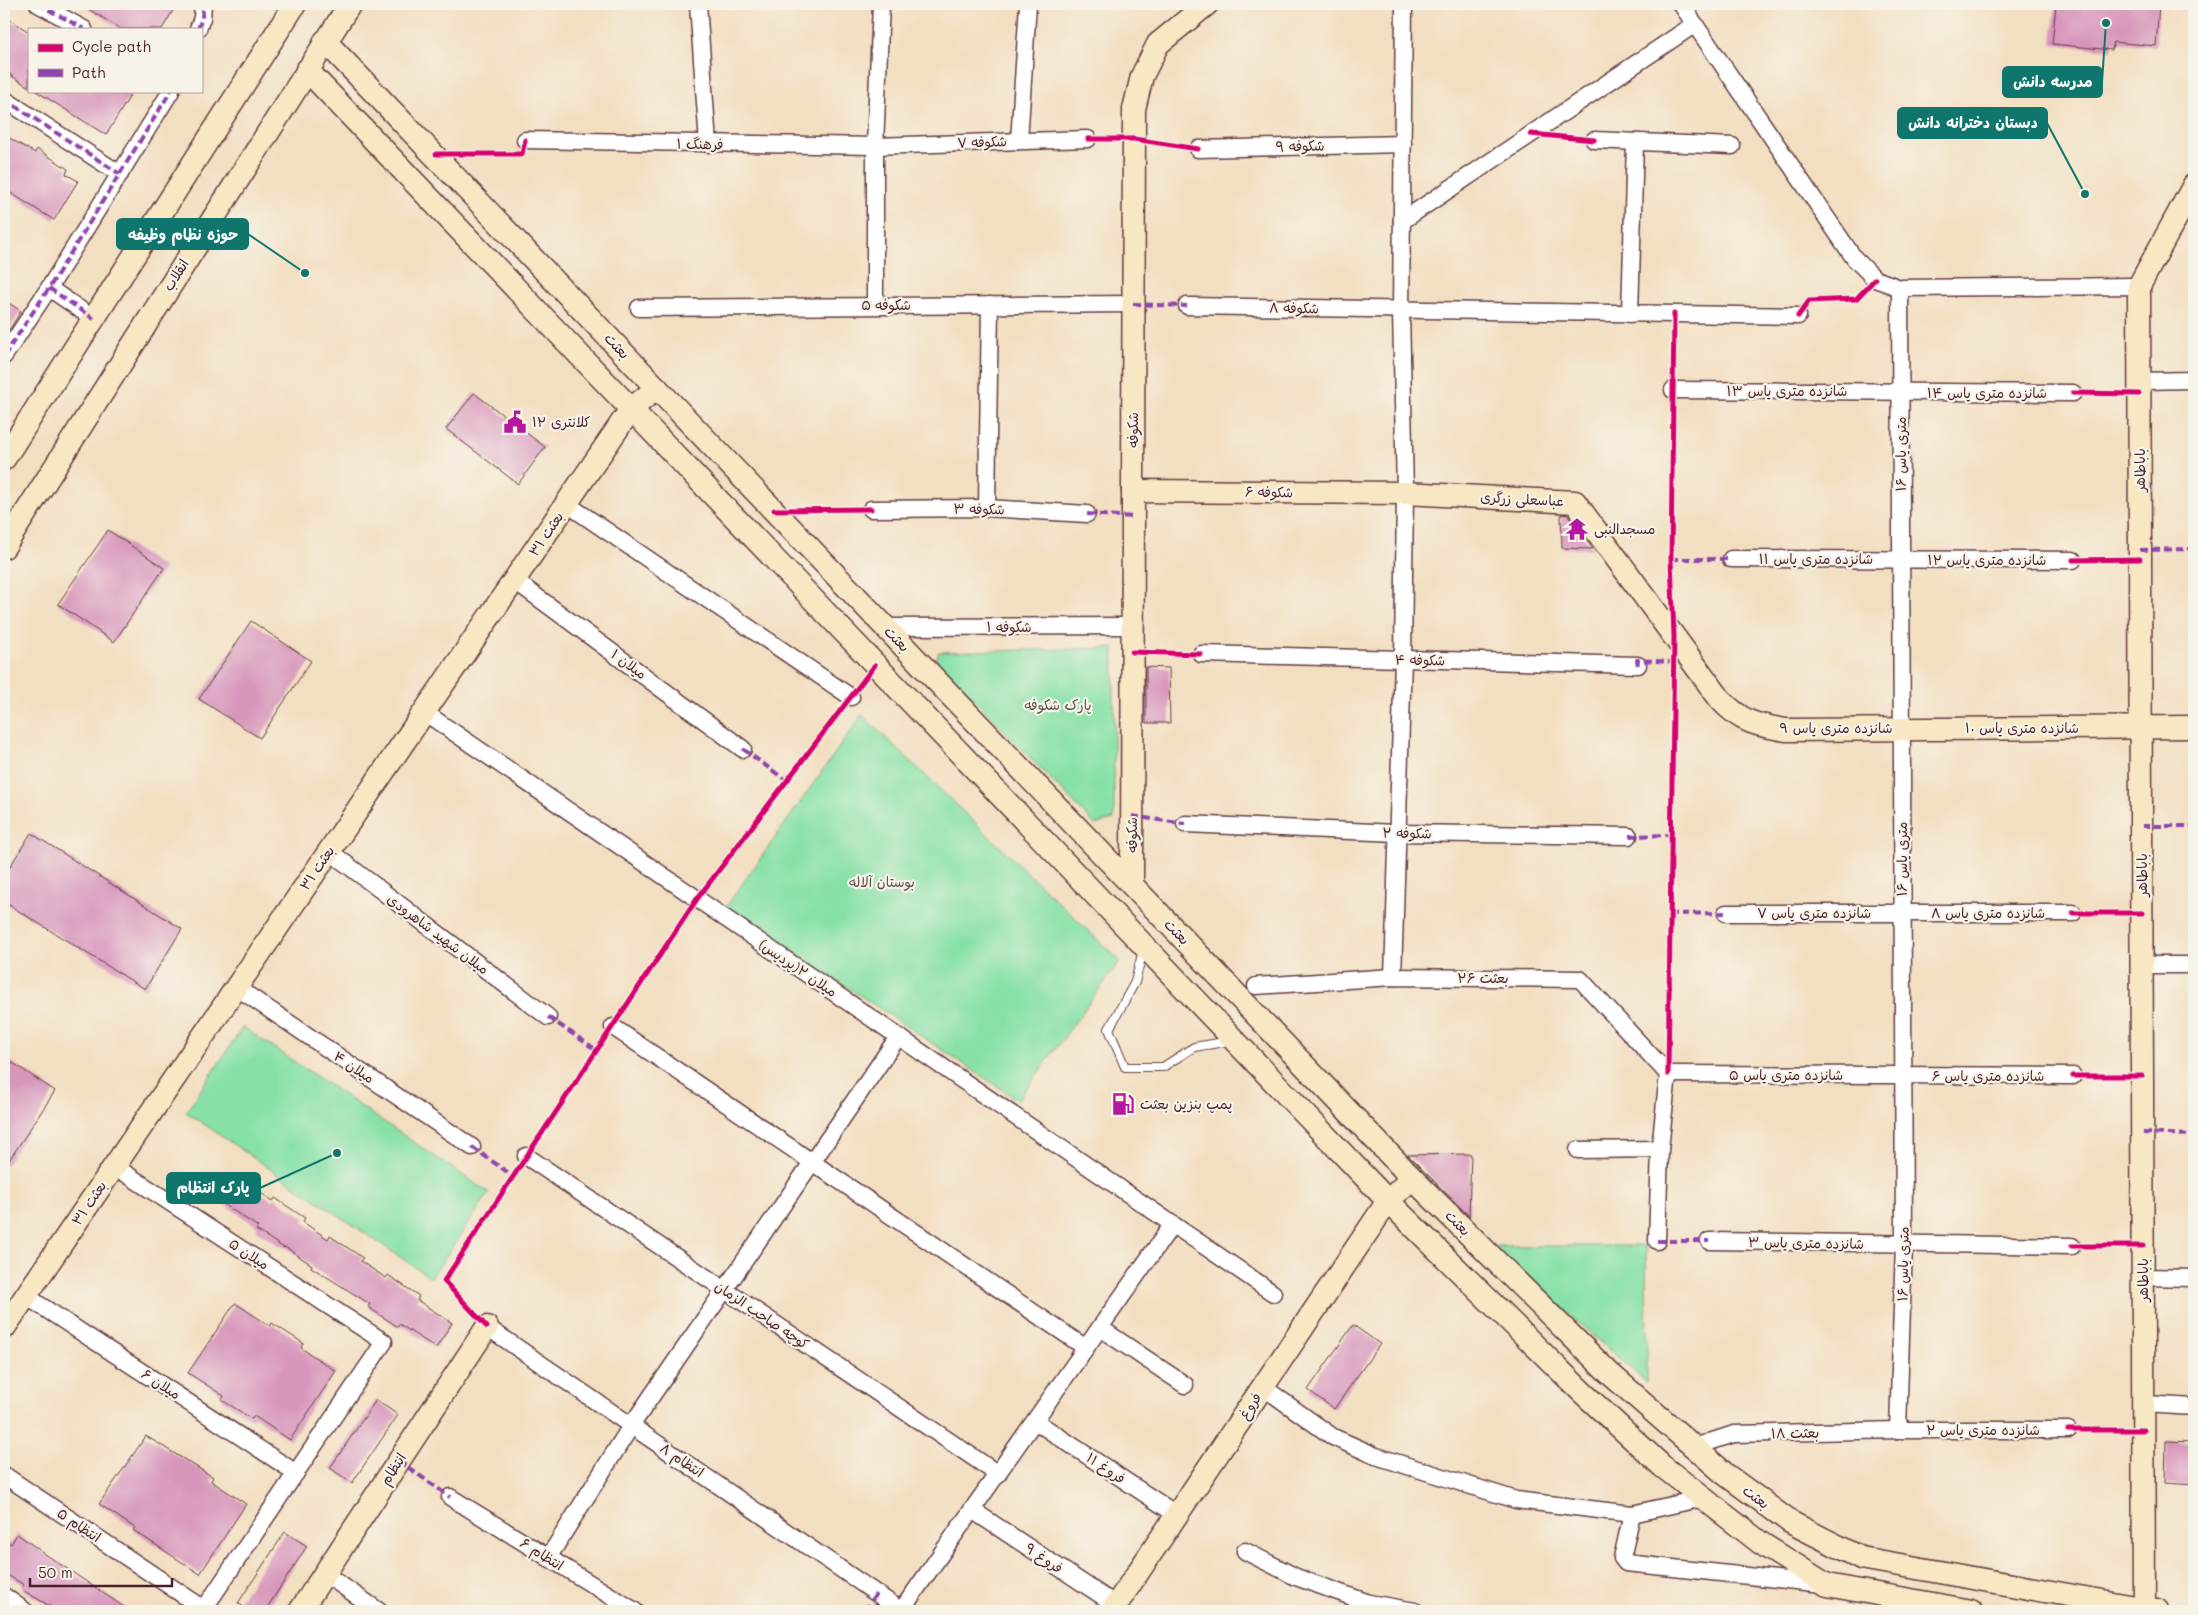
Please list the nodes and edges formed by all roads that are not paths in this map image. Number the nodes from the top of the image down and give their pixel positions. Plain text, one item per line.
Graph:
1 (38, 4) edge
2 (203, 4) edge
3 (295, 4) edge
4 (350, 4) edge
5 (698, 4) edge
6 (881, 4) edge
7 (1028, 4) edge
8 (1207, 4) edge
9 (1404, 4) edge
10 (1681, 4) edge
11 (1695, 24) junction
12 (82, 28) edge
13 (198, 28) edge
14 (325, 41) junction
15 (307, 70) junction
16 (171, 92) edge
17 (4, 99) edge
18 (1088, 138) dead end
19 (526, 140) dead end
20 (1594, 140) dead end
21 (1019, 141) junction
22 (1634, 142) junction
23 (708, 144) junction
24 (1403, 144) junction
25 (875, 146) junction
26 (1732, 146) dead end
27 (1198, 149) dead end
28 (120, 174) junction
29 (2194, 185) edge
30 (1402, 222) junction
31 (2139, 286) junction
32 (50, 288) junction
33 (1900, 288) junction
34 (1133, 304) junction
35 (875, 305) junction
36 (990, 305) junction
37 (1187, 306) dead end
38 (639, 308) dead end
39 (1401, 311) junction
40 (1630, 314) junction
41 (1798, 316) dead end
42 (94, 319) junction
43 (4, 356) edge
44 (2194, 380) edge
45 (2140, 381) junction
46 (658, 388) junction
47 (1673, 390) dead end
48 (1901, 392) junction
49 (2073, 393) dead end
50 (631, 409) junction
51 (4, 459) edge
52 (1133, 491) junction
53 (1405, 493) junction
54 (567, 504) junction
55 (987, 508) junction
56 (871, 509) dead end
57 (1087, 514) dead end
58 (4, 548) edge
59 (1731, 559) dead end
60 (1901, 559) junction
61 (2073, 560) dead end
62 (514, 580) junction
63 (1132, 626) junction
64 (886, 627) junction
65 (1201, 654) dead end
66 (1403, 660) junction
67 (1638, 665) dead end
68 (851, 697) dead end
69 (1720, 699) joint
70 (424, 712) junction
71 (2141, 727) junction
72 (2194, 727) edge
73 (1902, 729) junction
74 (743, 748) dead end
75 (1184, 824) dead end
76 (1397, 833) junction
77 (1629, 836) dead end
78 (329, 851) junction
79 (1132, 885) junction
80 (1726, 913) dead end
81 (1903, 913) junction
82 (2073, 913) dead end
83 (1144, 945) junction
84 (2142, 965) junction
85 (2194, 965) edge
86 (1393, 977) junction
87 (1256, 986) dead end
88 (236, 987) junction
89 (548, 1017) dead end
90 (613, 1027) dead end
91 (898, 1037) junction
92 (1235, 1040) junction
93 (1668, 1074) junction
94 (1903, 1075) junction
95 (2073, 1076) dead end
96 (472, 1147) dead end
97 (1660, 1148) junction
98 (1578, 1150) dead end
99 (526, 1156) dead end
100 (812, 1162) junction
101 (114, 1166) junction
102 (1412, 1178) junction
103 (1388, 1201) junction
104 (1172, 1225) junction
105 (1657, 1241) dead end
106 (1709, 1242) dead end
107 (1904, 1244) junction
108 (2072, 1246) dead end
109 (2143, 1277) junction
110 (2194, 1278) edge
111 (724, 1290) junction
112 (1273, 1294) dead end
113 (26, 1296) junction
114 (487, 1327) joint
115 (4, 1328) edge
116 (1100, 1328) junction
117 (1086, 1348) junction
118 (1184, 1384) dead end
119 (1262, 1387) junction
120 (2144, 1404) junction
121 (2194, 1407) edge
122 (1035, 1421) junction
123 (631, 1426) junction
124 (1898, 1430) junction
125 (2068, 1430) dead end
126 (1694, 1447) junction
127 (296, 1473) junction
128 (998, 1474) junction
129 (4, 1475) edge
130 (450, 1497) dead end
131 (1703, 1498) junction
132 (972, 1510) junction
133 (1632, 1514) junction
134 (1177, 1515) junction
135 (1245, 1551) dead end
136 (548, 1558) junction
137 (325, 1574) junction
138 (1827, 1585) junction
139 (4, 1596) edge
140 (1367, 1607) edge
141 (1114, 1608) edge
142 (25, 1611) edge
143 (300, 1611) edge
144 (379, 1611) edge
145 (635, 1611) edge
146 (901, 1611) edge
147 (1415, 1611) edge
148 (1972, 1611) edge
149 (2149, 1611) edge

1 - 12 street
2 - 13 street
3 - 42 main road
4 - 14 main road, انقلاب
5 - 23 street
6 - 25 street
7 - 21 street
8 - 34 main road, شکوفه
9 - 24 street
10 - 11 street
11 - 30 street
11 - 33 street
14 - 15 main road, انقلاب
14 - 46 main road, بعثت
15 - 50 main road
15 - 58 main road, انقلاب
16 - 28 street
17 - 28 street
18 - 21 street, شکوفه ۷
19 - 23 street, فرهنگ ۱
20 - 22 street
21 - 25 street, شکوفه ۷
22 - 26 street
22 - 40 street
23 - 25 street, فرهنگ ۱
24 - 27 street, شکوفه ۹
24 - 30 street
25 - 35 street
28 - 32 street
29 - 31 main road, باباطاهر
30 - 39 street
31 - 33 street
31 - 45 main road, باباطاهر
32 - 42 street
32 - 43 street
33 - 48 street, ۱۶ متری یاس
34 - 36 street, شکوفه ۵
34 - 52 main road, شکوفه
35 - 36 street, شکوفه ۵
35 - 38 street, شکوفه ۵
36 - 55 street
37 - 39 street, شکوفه ۸
39 - 40 street, شکوفه ۸
39 - 53 street
40 - 41 street, شکوفه ۸
42 - 51 main road
44 - 45 street
45 - 71 main road, باباطاهر
46 - 50 main road, بعثت ۳۱
46 - 64 main road, بعثت
47 - 48 street, شانزده متری یاس ۱۳
48 - 49 street, شانزده متری یاس ۱۴
48 - 60 street, ۱۶ متری یاس
50 - 54 main road, بعثت ۳۱
50 - 83 main road
52 - 53 main road, شکوفه ۶
52 - 63 main road, شکوفه
53 - 66 street
53 - 69 main road, عباسعلی زرگری
54 - 62 main road, بعثت ۳۱
54 - 68 street
55 - 56 street, شکوفه ۳
55 - 57 street, شکوفه ۳
59 - 60 street, شانزده متری یاس ۱۱
60 - 61 street, شانزده متری یاس ۱۲
60 - 73 street, ۱۶ متری یاس
62 - 70 main road, بعثت ۳۱
62 - 74 street, میلان ۱
63 - 64 street, شکوفه ۱
63 - 79 main road, شکوفه
64 - 79 main road, بعثت
65 - 66 street, شکوفه ۴
66 - 67 street, شکوفه ۴
66 - 76 street
69 - 73 main road, شانزده متری یاس ۹
70 - 78 main road, بعثت ۳۱
70 - 91 street, میلان ۲(پردیس)
71 - 72 main road
71 - 73 main road, شانزده متری یاس ۱۰
71 - 84 main road, باباطاهر
73 - 81 street, ۱۶ متری یاس
75 - 76 street, شکوفه ۲
76 - 77 street, شکوفه ۲
76 - 86 street
78 - 88 main road, بعثت ۳۱
78 - 89 street, میلان شهید شاهرودی
79 - 102 main road, بعثت
80 - 81 street, شانزده متری یاس ۷
81 - 82 street, شانزده متری یاس ۸
81 - 94 street, ۱۶ متری یاس
83 - 92 main road
83 - 92 lane
84 - 85 street
84 - 109 main road, باباطاهر
86 - 87 street, بعثت ۲۶
86 - 93 street, بعثت ۲۶
88 - 96 street, میلان ۴
88 - 101 main road, بعثت ۳۱
90 - 100 street
91 - 100 street
91 - 104 street, میلان ۲(پردیس)
92 - 103 main road
93 - 94 street, شانزده متری یاس ۵
93 - 97 street
94 - 95 street, شانزده متری یاس ۶
94 - 107 street, ۱۶ متری یاس
97 - 98 street
97 - 105 street
99 - 111 street, کوچه صاحب الزمان
100 - 111 street
100 - 117 street
101 - 113 main road, بعثت ۳۱
101 - 127 street, میلان ۵
102 - 103 main road, فروغ
102 - 126 main road, بعثت
103 - 119 main road, فروغ
103 - 131 main road
104 - 112 street, میلان ۲(پردیس)
104 - 116 street
106 - 107 street, شانزده متری یاس ۳
107 - 108 street, شانزده متری یاس ۳
107 - 124 street, ۱۶ متری یاس
109 - 110 street
109 - 120 main road, باباطاهر
111 - 123 street
111 - 128 street, کوچه صاحب الزمان
113 - 115 main road, بعثت ۳۱
113 - 127 street, میلان ۶
114 - 123 street, انتظام ۸
114 - 137 main road, انتظام
116 - 117 street
116 - 118 street
117 - 122 street
119 - 133 street
119 - 134 main road, فروغ
120 - 121 street
120 - 149 main road, باباطاهر
122 - 128 street
122 - 134 street, فروغ ۱۱
123 - 136 street
123 - 146 street, انتظام ۸
124 - 125 street, شانزده متری یاس ۲
124 - 126 street, بعثت ۱۸
126 - 149 main road, بعثت
127 - 129 street, انتظام ۵
128 - 132 street
130 - 136 street, انتظام ۶
131 - 133 street
131 - 138 main road
132 - 141 street, فروغ ۹
132 - 146 street
133 - 138 street
134 - 141 main road, فروغ
135 - 140 street
136 - 145 street, انتظام ۶
137 - 143 main road, انتظام
137 - 144 street
138 - 148 main road
139 - 142 street
140 - 147 street

